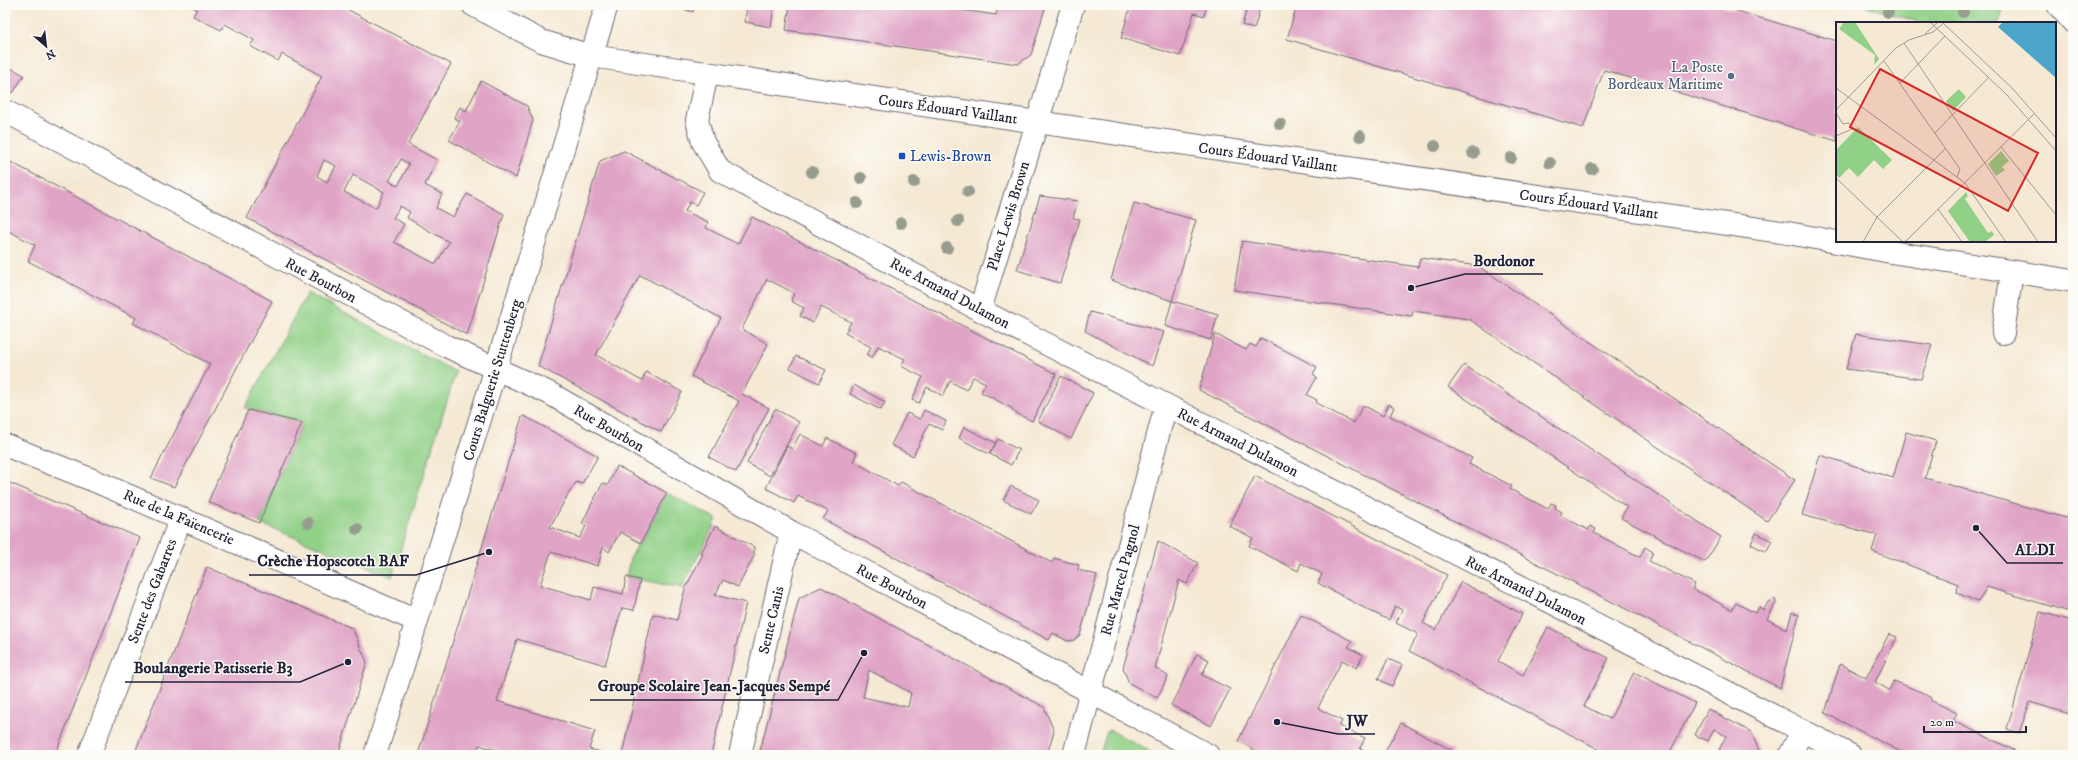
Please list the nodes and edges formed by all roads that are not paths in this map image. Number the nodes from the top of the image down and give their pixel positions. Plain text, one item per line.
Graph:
1 (473, 5) edge
2 (607, 5) edge
3 (1073, 5) edge
4 (2058, 5) edge
5 (2073, 22) edge
6 (591, 56) junction
7 (707, 74) junction
8 (5, 111) edge
9 (1036, 122) junction
10 (2012, 272) junction
11 (2073, 280) edge
12 (980, 310) junction
13 (2003, 333) dead end
14 (496, 368) junction
15 (1166, 405) junction
16 (5, 446) edge
17 (181, 518) junction
18 (791, 532) junction
19 (417, 622) junction
20 (1091, 692) junction
21 (1802, 731) junction
22 (89, 755) edge
23 (375, 755) edge
24 (740, 755) edge
25 (1074, 755) edge
26 (1208, 755) edge
27 (1790, 755) edge
28 (1850, 755) edge

1 - 6 street, Cours Édouard Vaillant
2 - 6 street, Cours Balguerie Stuttenberg
3 - 9 street, Place Lewis Brown
4 - 5 street
6 - 7 street, Cours Édouard Vaillant
6 - 14 street, Cours Balguerie Stuttenberg
7 - 9 street, Cours Édouard Vaillant
7 - 12 street, Rue Armand Dulamon
8 - 14 street, Rue Bourbon
9 - 10 street, Cours Édouard Vaillant
9 - 12 street, Place Lewis Brown
10 - 11 street, Cours Édouard Vaillant
10 - 13 street
12 - 15 street, Rue Armand Dulamon
14 - 18 street, Rue Bourbon
14 - 19 street, Cours Balguerie Stuttenberg
15 - 20 street, Rue Marcel Pagnol
15 - 21 street, Rue Armand Dulamon
16 - 17 street, Rue de la Faïencerie
17 - 19 street, Rue de la Faïencerie
17 - 22 street, Sente des Gabarres
18 - 20 street, Rue Bourbon
18 - 24 street, Sente Canis
19 - 23 street, Cours Balguerie Stuttenberg
20 - 25 street, Rue Marcel Pagnol
20 - 26 street, Rue Bourbon
21 - 27 street
21 - 28 street, Rue Armand Dulamon

